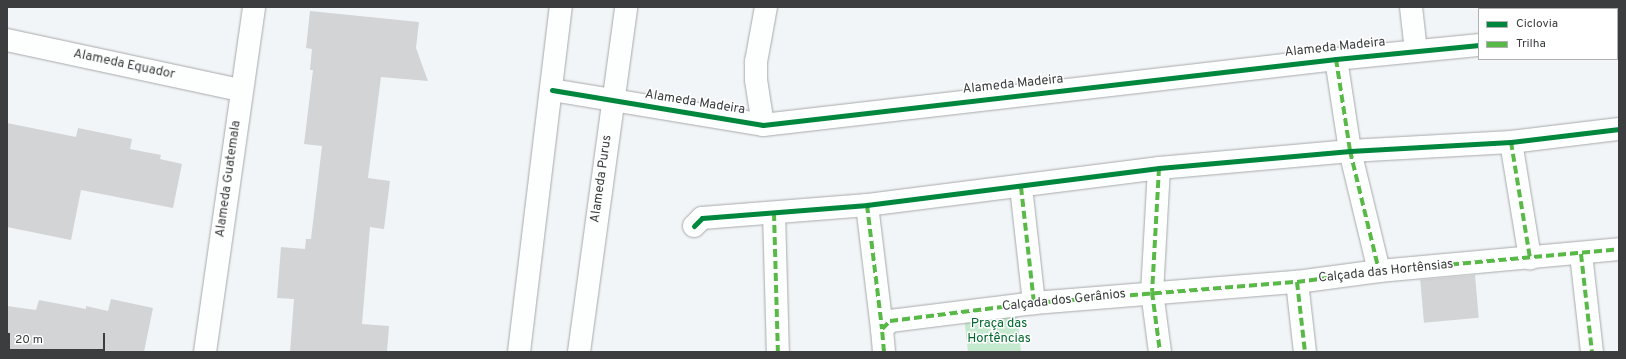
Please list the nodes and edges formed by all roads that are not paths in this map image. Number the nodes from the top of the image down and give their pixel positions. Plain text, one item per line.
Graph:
1 (254, 7) edge
2 (561, 7) edge
3 (626, 7) edge
4 (766, 7) edge
5 (1411, 7) edge
6 (7, 40) edge
7 (1478, 45) edge
8 (1416, 51) junction
9 (1336, 59) junction
10 (241, 90) junction
11 (552, 90) junction
12 (613, 101) junction
13 (763, 125) junction
14 (1619, 129) edge
15 (1511, 142) junction
16 (1350, 150) junction
17 (1158, 168) junction
18 (1021, 187) junction
19 (867, 205) junction
20 (774, 213) junction
21 (694, 226) dead end
22 (1619, 250) edge
23 (1581, 254) junction
24 (1530, 258) junction
25 (1379, 271) junction
26 (1298, 282) junction
27 (1152, 292) junction
28 (1034, 303) junction
29 (882, 329) junction
30 (205, 352) edge
31 (519, 352) edge
32 (579, 352) edge
33 (778, 352) edge
34 (884, 352) edge
35 (1160, 352) edge
36 (1305, 352) edge
37 (1592, 352) edge

1 - 10 street, Alameda Guatemala
2 - 11 street
3 - 12 street, Alameda Purus
4 - 13 street
5 - 8 street
6 - 10 street, Alameda Equador
7 - 8 street, Alameda Madeira
8 - 9 street, Alameda Madeira
9 - 13 street, Alameda Madeira
9 - 16 street
10 - 30 street, Alameda Guatemala
11 - 12 street, Alameda Madeira
11 - 31 street
12 - 13 street, Alameda Madeira
12 - 32 street, Alameda Purus
14 - 15 street
15 - 16 street
15 - 24 street
16 - 17 street
16 - 25 street
17 - 18 street
17 - 27 street
18 - 19 street
18 - 28 street
19 - 20 street
19 - 29 street
20 - 21 street
20 - 33 street
22 - 23 street, Calçada das Hortênsias
23 - 24 street, Calçada das Hortênsias
23 - 37 street
24 - 25 street, Calçada das Hortênsias
25 - 26 street, Calçada das Hortênsias
26 - 27 street, Calçada das Hortênsias
26 - 36 street
27 - 28 street, Calçada dos Gerânios
27 - 35 street
28 - 29 street, Calçada dos Gerânios
29 - 34 street

